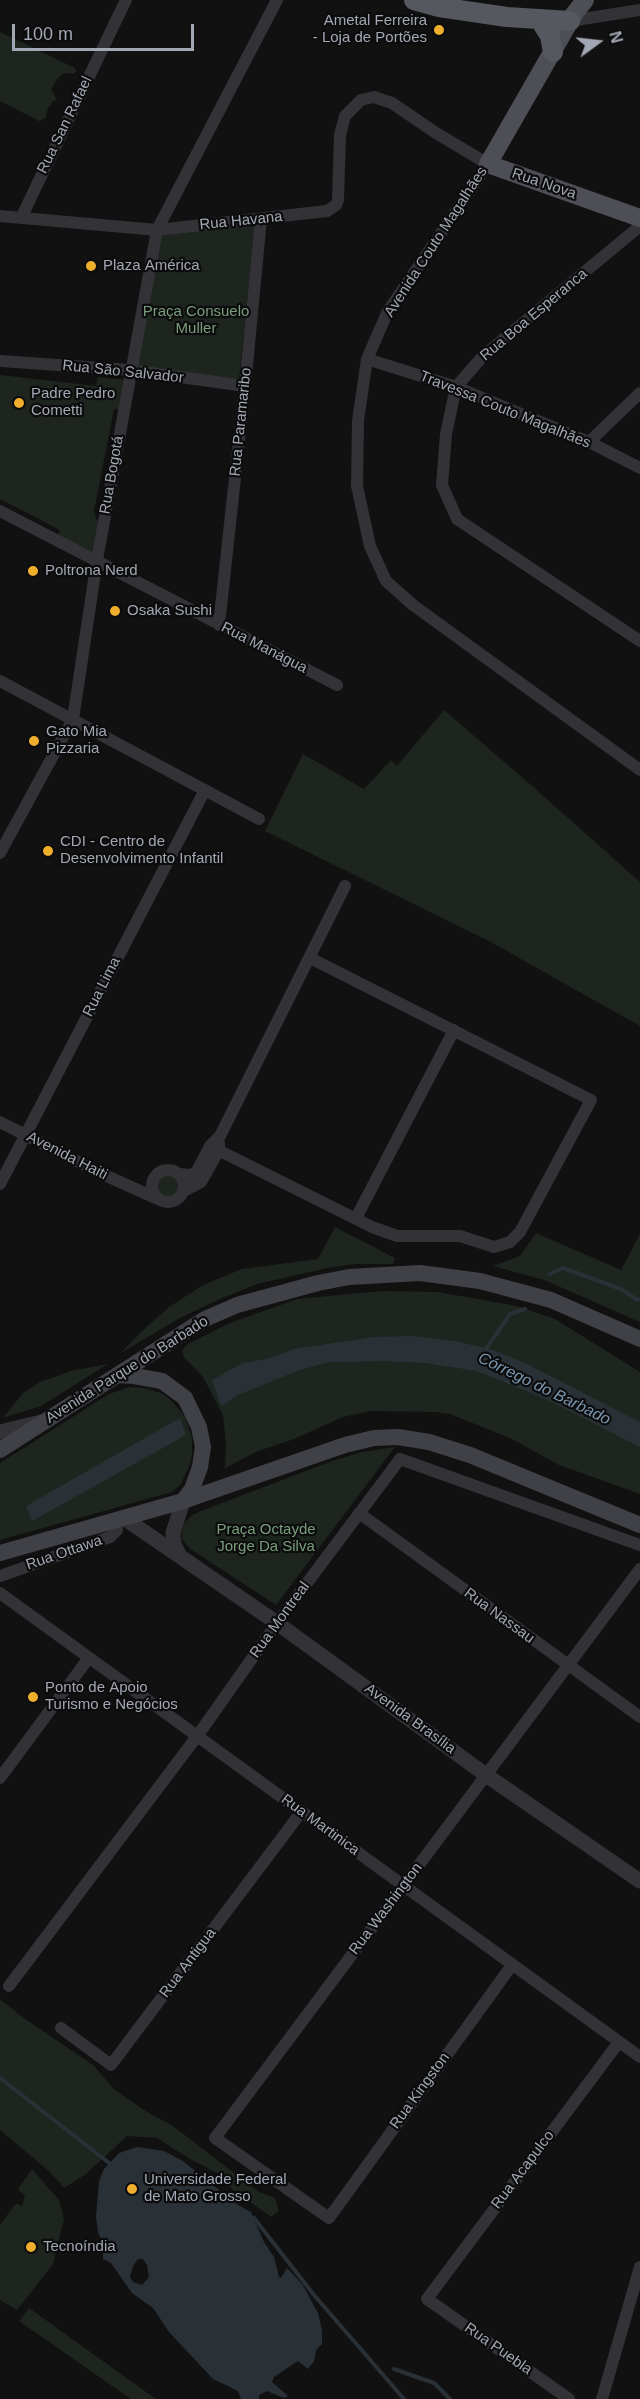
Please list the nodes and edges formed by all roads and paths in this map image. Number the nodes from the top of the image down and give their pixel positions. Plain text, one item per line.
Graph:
1 (126, 0) edge
2 (277, 0) edge
3 (414, 0) edge
4 (585, 0) edge
5 (640, 10) edge
6 (540, 20) junction
7 (570, 21) junction
8 (554, 52) junction
9 (392, 103) joint
10 (488, 164) junction
11 (0, 216) edge
12 (21, 218) junction
13 (640, 218) edge
14 (261, 219) junction
15 (640, 226) edge
16 (157, 230) junction
17 (367, 359) junction
18 (0, 361) edge
19 (130, 370) junction
20 (246, 386) junction
21 (456, 387) junction
22 (640, 393) edge
23 (589, 442) junction
24 (640, 468) edge
25 (0, 511) edge
26 (97, 560) junction
27 (219, 625) junction
28 (640, 641) edge
29 (0, 681) edge
30 (337, 685) dead end
31 (73, 719) junction
32 (640, 770) edge
33 (205, 790) junction
34 (259, 819) dead end
35 (0, 853) edge
36 (345, 886) dead end
37 (310, 958) junction
38 (454, 1030) junction
39 (0, 1122) edge
40 (26, 1135) junction
41 (214, 1148) junction
42 (179, 1174) junction
43 (152, 1182) junction
44 (0, 1184) edge
45 (134, 1190) junction
46 (184, 1191) junction
47 (158, 1199) junction
48 (356, 1218) junction
49 (640, 1339) edge
50 (117, 1375) junction
51 (47, 1420) junction
52 (0, 1432) edge
53 (0, 1450) edge
54 (187, 1495) junction
55 (359, 1513) junction
56 (120, 1519) junction
57 (640, 1525) edge
58 (640, 1545) edge
59 (0, 1553) edge
60 (180, 1556) junction
61 (640, 1569) edge
62 (0, 1576) edge
63 (0, 1593) edge
64 (277, 1623) junction
65 (88, 1659) junction
66 (568, 1666) junction
67 (640, 1717) edge
68 (198, 1735) junction
69 (486, 1775) junction
70 (0, 1778) edge
71 (302, 1811) junction
72 (640, 1881) edge
73 (404, 1886) junction
74 (512, 1965) junction
75 (9, 1986) dead end
76 (61, 2028) dead end
77 (619, 2042) junction
78 (640, 2057) edge
79 (329, 2218) joint
80 (640, 2267) edge
81 (427, 2299) joint
82 (569, 2399) edge
83 (602, 2399) edge

1 - 12 street, Rua San Rafael
2 - 16 street, Rua Bogotá
3 - 6 highway
4 - 7 main road, Avenida Couto Magalhães
5 - 7 street
6 - 7 highway
6 - 8 highway
7 - 8 main road, Avenida Couto Magalhães
8 - 10 main road, Avenida Couto Magalhães
9 - 10 street, Rua Nova
9 - 14 street, Rua Havana
10 - 13 main road, Rua Nova
10 - 17 street, Avenida Couto Magalhães
11 - 12 street, Rua Havana
12 - 16 street, Rua Havana
14 - 16 street, Rua Havana
14 - 20 street, Rua Paramaribo
15 - 21 street, Rua Boa Esperanca
16 - 19 street, Rua Bogotá
17 - 21 street, Travessa Couto Magalhães
17 - 32 street, Avenida Couto Magalhães
18 - 19 street, Rua São Salvador
19 - 20 street, Rua São Salvador
19 - 26 street, Rua Bogotá
20 - 27 street, Rua Paramaribo
21 - 23 street, Travessa Couto Magalhães
21 - 28 street, Rua Boa Esperanca
22 - 23 street
23 - 24 street, Travessa Couto Magalhães
25 - 26 street, Rua Manágua
26 - 27 street, Rua Manágua
26 - 31 street, Rua Bogotá
27 - 30 street, Rua Manágua
29 - 31 street
31 - 33 street
31 - 35 street, Rua Bogotá
33 - 34 street
33 - 40 street, Rua Lima
36 - 37 street
37 - 38 street
37 - 41 street
38 - 48 street
38 - 48 street
39 - 40 street, Avenida Haiti
40 - 44 street, Rua Lima
40 - 45 street, Avenida Haiti
41 - 42 street
41 - 46 street
41 - 48 street
42 - 43 street
42 - 46 street
43 - 45 street
43 - 47 street
45 - 47 street, Avenida Haiti
46 - 47 street
49 - 50 main road, Avenida Parque do Barbado
50 - 51 main road, Avenida Parque do Barbado
50 - 54 main road
51 - 52 street
51 - 53 main road, Avenida Parque do Barbado
54 - 56 main road
54 - 57 main road
54 - 60 street
55 - 58 street, Rua Montreal
55 - 64 street, Rua Montreal
55 - 66 street, Rua Nassau
56 - 59 main road
56 - 60 street, Avenida Brasília
56 - 62 street, Rua Ottawa
60 - 64 street, Avenida Brasília
61 - 66 street, Rua Washington
63 - 65 street, Rua Martinica
64 - 68 street, Rua Montreal
64 - 69 street, Avenida Brasília
65 - 68 street, Rua Martinica
65 - 70 street
66 - 67 street, Rua Nassau
66 - 69 street, Rua Washington
68 - 71 street, Rua Martinica
68 - 75 street, Rua Montreal
69 - 72 street, Avenida Brasília
69 - 73 street, Rua Washington
71 - 73 street, Rua Martinica
71 - 76 street, Rua Antigua
73 - 74 street, Rua Martinica
73 - 79 street, Rua Washington
74 - 77 street, Rua Martinica
74 - 79 street, Rua Kingston
77 - 78 street, Rua Martinica
77 - 81 street, Rua Acapulco
80 - 83 street
81 - 82 street, Rua Puebla

